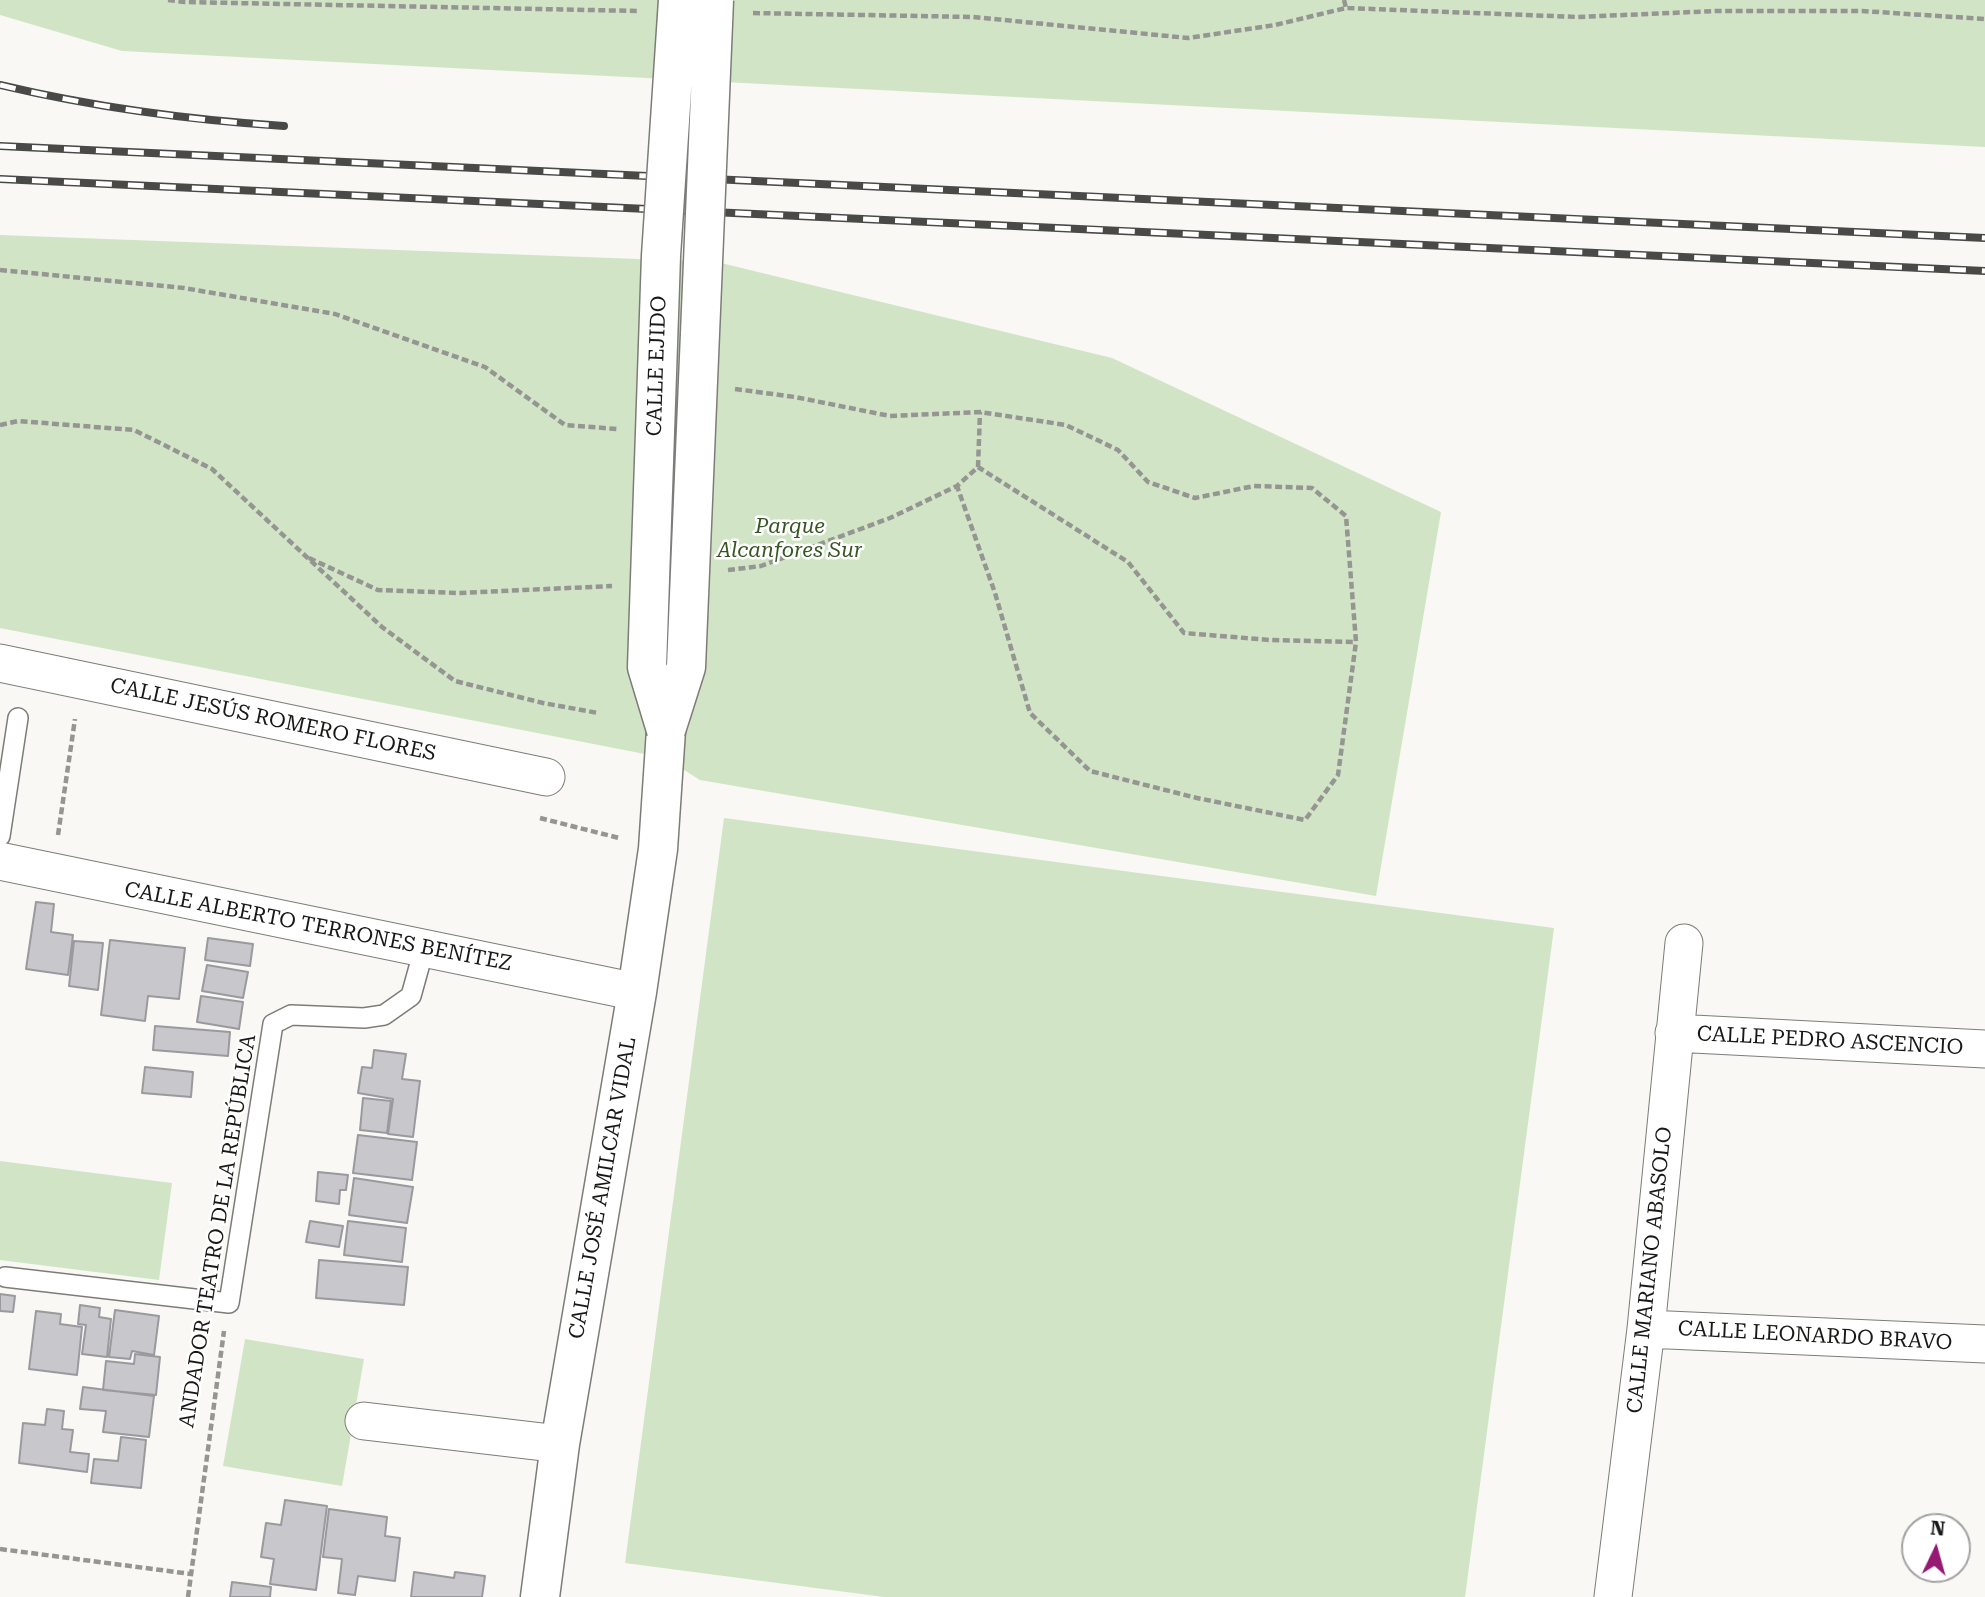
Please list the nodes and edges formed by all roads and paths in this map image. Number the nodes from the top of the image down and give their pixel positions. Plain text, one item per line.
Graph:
1 (168, 0) edge
2 (678, 0) edge
3 (713, 0) edge
4 (1344, 0) edge
5 (1346, 8) junction
6 (641, 11) dead end
7 (752, 13) dead end
8 (1985, 19) edge
9 (0, 270) edge
10 (724, 393) dead end
11 (980, 412) junction
12 (0, 425) edge
13 (626, 426) dead end
14 (978, 467) junction
15 (957, 486) junction
16 (309, 558) junction
17 (722, 571) dead end
18 (619, 584) dead end
19 (1356, 642) junction
20 (0, 663) edge
21 (80, 680) junction
22 (598, 713) dead end
23 (18, 718) dead end
24 (666, 730) junction
25 (546, 777) joint
26 (663, 779) joint
27 (0, 836) edge
28 (658, 849) junction
29 (0, 861) edge
30 (52, 873) junction
31 (1684, 943) dead end
32 (424, 948) junction
33 (637, 992) junction
34 (1674, 1033) junction
35 (1985, 1049) edge
36 (5, 1278) dead end
37 (229, 1303) junction
38 (1646, 1329) junction
39 (1985, 1344) edge
40 (364, 1421) dead end
41 (560, 1444) junction
42 (0, 1549) edge
43 (191, 1574) junction
44 (188, 1597) edge
45 (540, 1597) edge
46 (1613, 1597) edge

1 - 6 path
2 - 24 street, CALLE EJIDO, bridge
3 - 24 street, CALLE EJIDO, bridge
4 - 5 path
5 - 7 path
5 - 8 path
9 - 13 path
10 - 11 path
11 - 14 path
11 - 19 path
12 - 16 path
14 - 15 path
14 - 19 path
15 - 17 path
15 - 19 path
16 - 18 path
16 - 22 path
20 - 21 street, CALLE JESÚS ROMERO FLORES
21 - 25 street, CALLE JESÚS ROMERO FLORES
21 - 30 path
23 - 27 lane
24 - 26 street, CALLE EJIDO
25 - 28 path
26 - 28 street, CALLE JOSÉ AMILCAR VIDAL
28 - 33 street, CALLE JOSÉ AMILCAR VIDAL
29 - 30 street, CALLE ALBERTO TERRONES BENÍTEZ
30 - 32 street, CALLE ALBERTO TERRONES BENÍTEZ
31 - 34 street, CALLE MARIANO ABASOLO
32 - 33 street, CALLE ALBERTO TERRONES BENÍTEZ
32 - 37 lane, ANDADOR TEATRO DE LA REPÚBLICA
33 - 41 street, CALLE JOSÉ AMILCAR VIDAL
34 - 35 street, CALLE PEDRO ASCENCIO
34 - 38 street, CALLE MARIANO ABASOLO
36 - 37 lane
37 - 43 path, ANDADOR TEATRO DE LA REPÚBLICA
38 - 39 street, CALLE LEONARDO BRAVO
38 - 46 street, CALLE MARIANO ABASOLO
40 - 41 street
41 - 45 street, CALLE JOSÉ AMILCAR VIDAL
42 - 43 path
43 - 44 path, ANDADOR TEATRO DE LA REPÚBLICA

